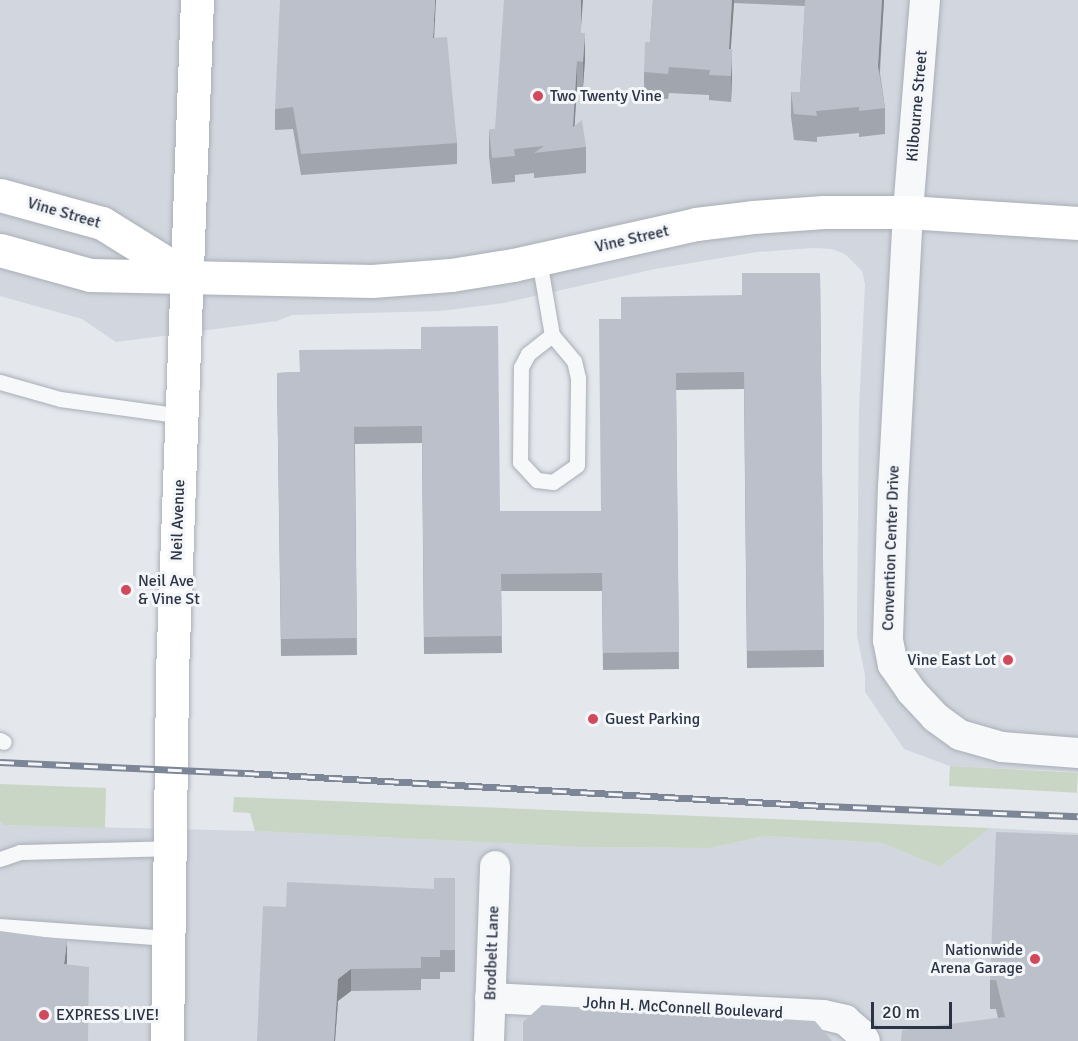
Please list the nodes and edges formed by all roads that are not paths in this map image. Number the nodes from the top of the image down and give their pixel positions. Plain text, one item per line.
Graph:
1 (197, 0) edge
2 (925, 0) edge
3 (0, 195) edge
4 (908, 212) junction
5 (1078, 223) edge
6 (0, 250) edge
7 (539, 260) junction
8 (187, 276) junction
9 (552, 335) junction
10 (0, 382) edge
11 (182, 416) junction
12 (1078, 753) edge
13 (169, 848) junction
14 (0, 859) edge
15 (495, 866) dead end
16 (0, 926) edge
17 (168, 938) junction
18 (490, 998) junction
19 (167, 1041) edge
20 (489, 1041) edge
21 (865, 1041) edge

1 - 8 street, Neil Avenue
2 - 4 street, Kilbourne Street
3 - 8 street, Vine Street
4 - 5 street, Vine Street
4 - 7 street, Vine Street
4 - 12 street, Convention Center Drive
6 - 8 street, Vine Street
7 - 8 street, Vine Street
7 - 9 lane
8 - 11 street, Neil Avenue
9 - 9 lane
10 - 11 lane
11 - 13 street, Neil Avenue
13 - 14 lane
13 - 17 street, Neil Avenue
15 - 18 street, Brodbelt Lane
16 - 17 lane
17 - 19 street, Neil Avenue
18 - 20 street, Brodbelt Lane
18 - 21 street, John H. McConnell Boulevard

